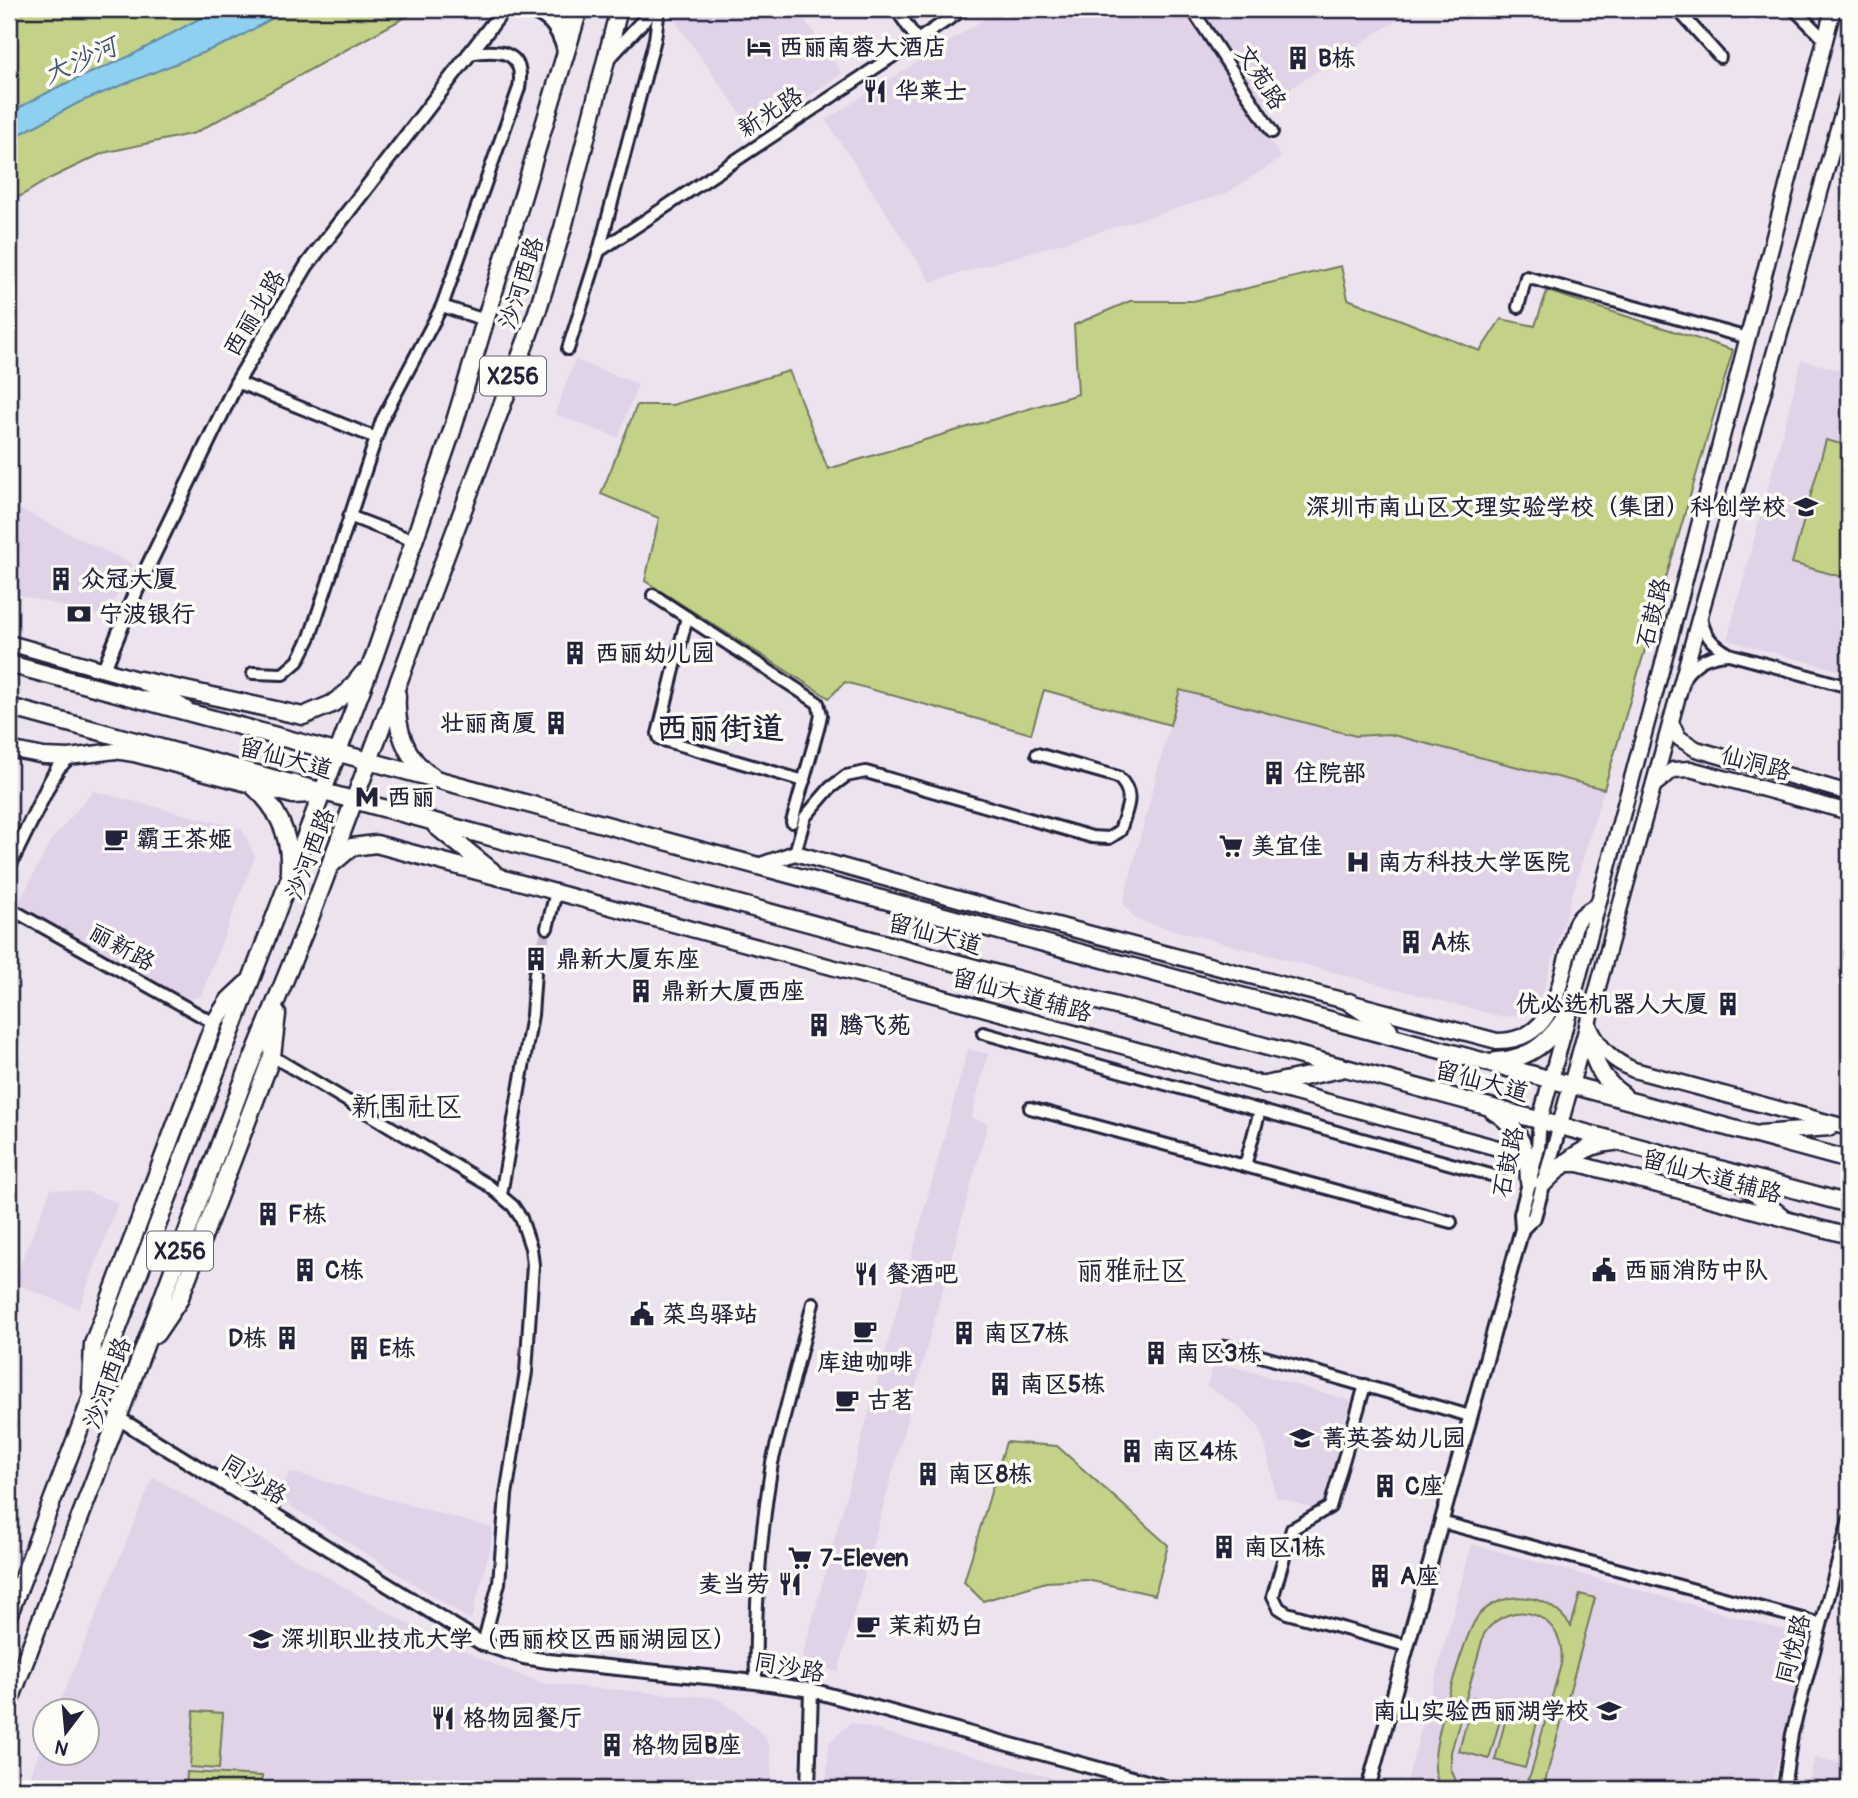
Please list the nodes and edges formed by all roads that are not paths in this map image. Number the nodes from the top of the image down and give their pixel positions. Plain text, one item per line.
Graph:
1 (516, 9) edge
2 (561, 9) edge
3 (579, 9) edge
4 (619, 9) edge
5 (654, 9) edge
6 (659, 9) edge
7 (896, 9) edge
8 (964, 9) edge
9 (1192, 9) edge
10 (1677, 9) edge
11 (1794, 9) edge
12 (1833, 9) edge
13 (501, 12) edge
14 (917, 40) junction
15 (1825, 40) junction
16 (564, 48) junction
17 (468, 54) junction
18 (1720, 57) dead end
19 (604, 63) junction
20 (560, 72) junction
21 (1849, 90) edge
22 (1272, 132) dead end
23 (598, 251) junction
24 (442, 306) junction
25 (1518, 307) dead end
26 (485, 320) junction
27 (1748, 338) junction
28 (568, 349) dead end
29 (237, 382) junction
30 (376, 438) junction
31 (349, 516) junction
32 (414, 541) junction
33 (653, 595) dead end
34 (1701, 612) junction
35 (687, 617) junction
36 (9, 643) edge
37 (1729, 654) junction
38 (374, 657) junction
39 (9, 664) edge
40 (104, 669) junction
41 (253, 673) dead end
42 (140, 680) junction
43 (397, 681) junction
44 (1682, 681) junction
45 (1849, 687) edge
46 (9, 707) edge
47 (196, 715) junction
48 (1671, 723) junction
49 (9, 749) edge
50 (337, 753) junction
51 (1037, 754) dead end
52 (44, 757) junction
53 (69, 757) junction
54 (369, 762) junction
55 (51, 780) junction
56 (804, 781) junction
57 (443, 783) junction
58 (1654, 785) junction
59 (253, 786) junction
60 (323, 791) junction
61 (1849, 793) edge
62 (354, 800) junction
63 (1849, 812) edge
64 (429, 821) junction
65 (792, 822) dead end
66 (795, 853) junction
67 (330, 865) junction
68 (9, 866) edge
69 (758, 866) junction
70 (500, 877) junction
71 (288, 883) junction
72 (556, 892) junction
73 (1598, 904) junction
74 (9, 908) edge
75 (547, 928) tunnel mouth
76 (535, 973) tunnel mouth
77 (251, 979) junction
78 (281, 989) junction
79 (1349, 1002) junction
80 (1570, 1009) junction
81 (214, 1023) junction
82 (1588, 1024) junction
83 (983, 1033) dead end
84 (1403, 1038) junction
85 (272, 1056) junction
86 (1483, 1060) junction
87 (1346, 1068) junction
88 (1551, 1079) junction
89 (1572, 1084) junction
90 (1265, 1085) junction
91 (1641, 1103) junction
92 (1478, 1104) junction
93 (1030, 1108) dead end
94 (1260, 1110) junction
95 (1540, 1120) junction
96 (1560, 1125) junction
97 (1849, 1128) edge
98 (1737, 1130) junction
99 (1624, 1143) junction
100 (1849, 1160) edge
101 (1529, 1164) junction
102 (1564, 1164) junction
103 (1245, 1166) junction
104 (1719, 1168) junction
105 (1499, 1177) dead end
106 (1536, 1183) junction
107 (501, 1195) junction
108 (1849, 1204) edge
109 (1794, 1221) junction
110 (1451, 1222) dead end
111 (1849, 1236) edge
112 (813, 1303) dead end
113 (1226, 1346) dead end
114 (141, 1357) junction
115 (1365, 1385) junction
116 (91, 1399) junction
117 (1470, 1416) junction
118 (118, 1418) junction
119 (1849, 1520) edge
120 (1441, 1522) junction
121 (9, 1614) edge
122 (1821, 1624) junction
123 (483, 1644) junction
124 (1407, 1646) junction
125 (756, 1682) junction
126 (811, 1690) junction
127 (9, 1703) edge
128 (808, 1789) edge
129 (1172, 1789) edge
130 (1368, 1789) edge
131 (1784, 1789) edge

1 - 13 street, 西丽北路
1 - 16 street, 西丽北路
2 - 16 main road
3 - 20 main road, 沙河西路 / X256
4 - 19 main road, 沙河西路 / X256
5 - 19 street
6 - 23 street
7 - 14 street
8 - 14 street, 新光路
9 - 22 street, 文苑路
10 - 18 street
11 - 15 street
12 - 15 main road, 石鼓路
13 - 17 street, 西丽北路
14 - 23 street, 新光路
15 - 27 main road, 石鼓路
16 - 20 street
17 - 24 street
17 - 29 street, 西丽北路
19 - 43 main road, 沙河西路 / X256
20 - 26 main road, 沙河西路 / X256
21 - 34 main road, 石鼓路
23 - 28 street
24 - 26 street
24 - 30 street
25 - 27 street
26 - 32 main road, 沙河西路 / X256
27 - 73 main road, 石鼓路
29 - 30 street
29 - 40 street, 西丽北路
30 - 31 street
31 - 32 street
31 - 41 street
32 - 38 main road, 沙河西路 / X256
33 - 35 street
34 - 37 street
34 - 44 main road, 石鼓路
35 - 56 street
35 - 56 street
36 - 40 main road
37 - 44 street
37 - 45 street
38 - 42 main road
38 - 50 main road, 沙河西路 / X256
39 - 47 main road, 留仙大道
40 - 42 main road
42 - 47 main road
43 - 54 main road, 沙河西路 / X256
43 - 57 main road
44 - 48 main road, 石鼓路
46 - 60 main road, 留仙大道
47 - 50 main road, 留仙大道
48 - 58 main road, 石鼓路
48 - 61 main road, 仙洞路
49 - 52 main road
50 - 54 main road, 留仙大道
50 - 60 main road, 沙河西路 / X256
51 - 66 street
52 - 53 main road
52 - 55 street
53 - 55 street
53 - 59 main road
54 - 57 main road, 留仙大道
54 - 62 main road, 沙河西路 / X256
55 - 68 street
56 - 65 street
57 - 69 main road, 留仙大道
58 - 63 main road, 仙洞路
58 - 82 main road, 石鼓路
59 - 60 main road
59 - 71 main road
60 - 62 main road, 留仙大道
60 - 71 main road, 沙河西路 / X256
62 - 64 main road, 留仙大道
62 - 67 main road, 沙河西路 / X256
64 - 70 main road
64 - 87 main road, 留仙大道
66 - 69 main road
66 - 79 main road
67 - 70 main road
67 - 78 main road, 沙河西路 / X256
69 - 84 main road, 留仙大道
70 - 72 main road, 留仙大道辅路
71 - 77 main road, 沙河西路 / X256
72 - 75 street
72 - 90 main road, 留仙大道辅路
73 - 79 main road
73 - 80 main road, 石鼓路
74 - 81 street, 丽新路
76 - 107 street
77 - 81 main road
77 - 116 main road, 沙河西路 / X256
78 - 85 main road
78 - 114 main road, 沙河西路 / X256
79 - 84 main road
80 - 86 main road
80 - 88 main road, 石鼓路
81 - 116 main road
82 - 89 main road, 石鼓路
82 - 91 main road
82 - 97 main road
83 - 94 street
84 - 86 main road, 留仙大道
85 - 107 street
85 - 114 main road
86 - 88 main road, 留仙大道
87 - 90 main road
87 - 92 main road, 留仙大道
88 - 89 main road, 留仙大道
88 - 95 main road, 石鼓路
89 - 91 main road, 留仙大道
89 - 96 main road, 石鼓路
90 - 101 main road, 留仙大道辅路
91 - 98 main road, 留仙大道
92 - 95 main road, 留仙大道
92 - 101 main road
93 - 103 street
94 - 103 street
94 - 105 street
95 - 96 main road, 留仙大道
95 - 106 street, 石鼓路
96 - 99 main road, 留仙大道
96 - 106 street, 石鼓路
97 - 98 main road
98 - 100 main road, 留仙大道
99 - 102 main road
99 - 104 main road, 留仙大道
101 - 106 main road
102 - 106 main road
102 - 109 main road, 留仙大道辅路
103 - 110 street
104 - 108 main road, 留仙大道
104 - 109 main road
106 - 117 street, 石鼓路
107 - 123 street
109 - 111 main road, 留仙大道辅路
112 - 125 street
113 - 115 street
114 - 118 main road, 沙河西路 / X256
115 - 117 street
115 - 124 street
116 - 121 main road, 沙河西路 / X256
117 - 120 street, 石鼓路
118 - 123 street, 同沙路
118 - 127 main road, 沙河西路 / X256
119 - 122 street, 同悦路
120 - 122 street
120 - 124 street, 石鼓路
122 - 131 street, 同悦路
123 - 125 street, 同沙路
124 - 130 street, 石鼓路
125 - 126 street, 同沙路
126 - 128 street
126 - 129 street, 同沙路

